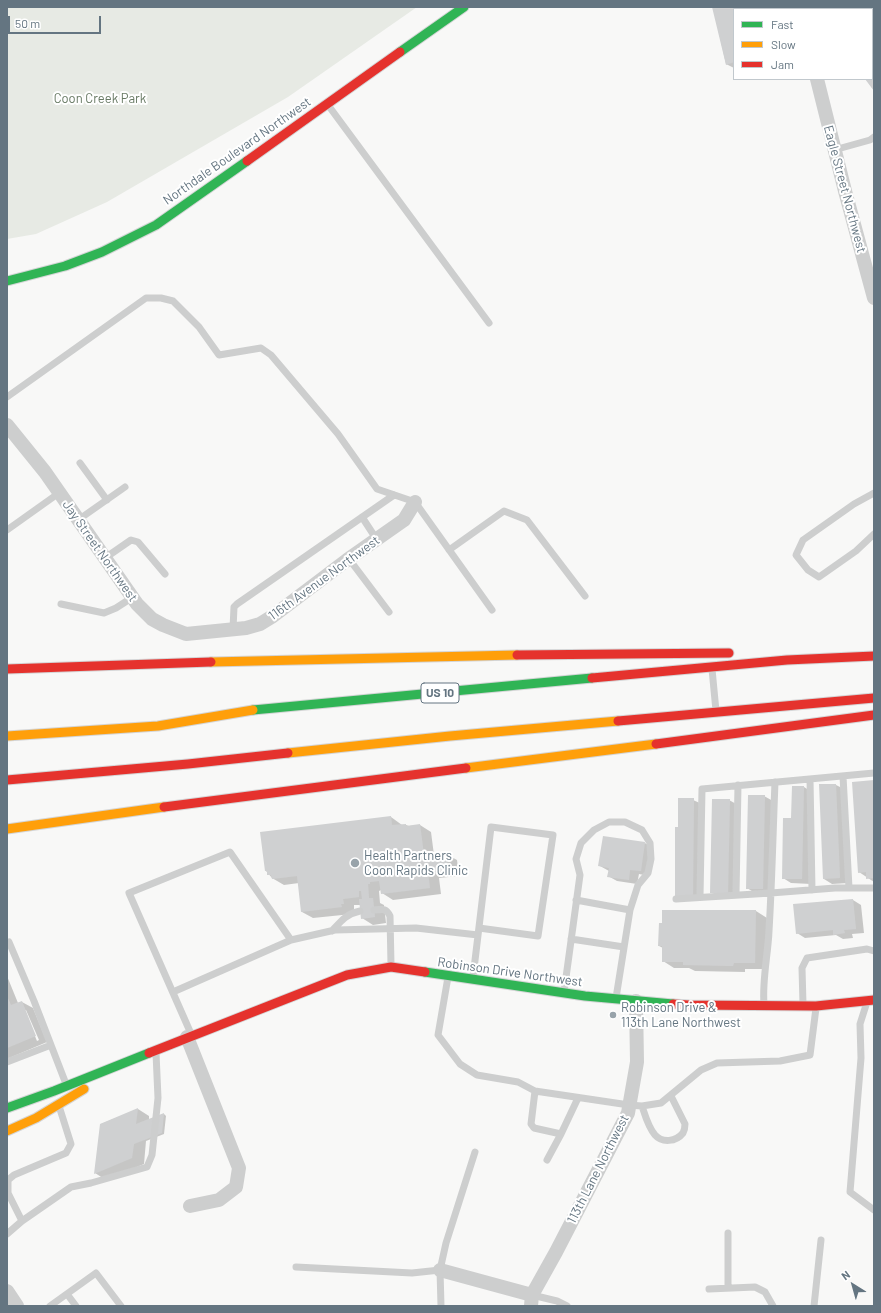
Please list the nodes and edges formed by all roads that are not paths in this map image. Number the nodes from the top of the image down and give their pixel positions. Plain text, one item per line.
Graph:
1 (464, 7) edge
2 (817, 80) edge
3 (327, 103) junction
4 (874, 137) edge
5 (834, 150) junction
6 (7, 281) edge
7 (874, 297) edge
8 (489, 322) dead end
9 (7, 397) edge
10 (7, 425) edge
11 (80, 463) dead end
12 (125, 487) dead end
13 (874, 492) edge
14 (59, 493) junction
15 (394, 495) junction
16 (107, 500) junction
17 (414, 502) junction
18 (362, 517) junction
19 (78, 520) junction
20 (7, 530) edge
21 (874, 534) edge
22 (377, 540) junction
23 (449, 550) junction
24 (106, 558) junction
25 (349, 560) junction
26 (165, 574) dead end
27 (586, 596) dead end
28 (133, 597) junction
29 (61, 604) dead end
30 (492, 610) dead end
31 (389, 612) dead end
32 (226, 629) junction
33 (738, 653) dead end
34 (762, 653) dead end
35 (874, 654) edge
36 (712, 667) junction
37 (7, 669) edge
38 (874, 698) edge
39 (716, 712) junction
40 (874, 715) edge
41 (7, 736) edge
42 (874, 773) edge
43 (843, 776) junction
44 (810, 779) junction
45 (7, 780) edge
46 (775, 782) junction
47 (738, 786) junction
48 (7, 829) edge
49 (849, 888) junction
50 (874, 888) edge
51 (812, 890) junction
52 (771, 893) junction
53 (736, 895) junction
54 (700, 898) junction
55 (676, 899) dead end
56 (576, 900) junction
57 (374, 910) dead end
58 (630, 910) junction
59 (360, 911) dead end
60 (391, 929) junction
61 (332, 931) junction
62 (478, 931) junction
63 (571, 939) junction
64 (291, 940) junction
65 (7, 943) edge
66 (624, 947) junction
67 (874, 951) edge
68 (391, 967) junction
69 (448, 976) junction
70 (473, 979) junction
71 (173, 992) junction
72 (564, 993) junction
73 (616, 998) junction
74 (636, 1000) junction
75 (871, 1000) edge
76 (764, 1006) junction
77 (803, 1006) junction
78 (816, 1006) junction
79 (189, 1037) junction
80 (51, 1045) junction
81 (156, 1049) junction
82 (7, 1062) edge
83 (66, 1086) junction
84 (535, 1091) junction
85 (671, 1096) junction
86 (578, 1098) junction
87 (59, 1104) junction
88 (636, 1105) junction
89 (7, 1108) edge
90 (7, 1131) edge
91 (561, 1134) junction
92 (475, 1152) dead end
93 (547, 1160) dead end
94 (190, 1206) dead end
95 (874, 1210) edge
96 (22, 1221) junction
97 (728, 1233) dead end
98 (7, 1234) edge
99 (821, 1240) dead end
100 (296, 1267) dead end
101 (440, 1270) junction
102 (728, 1288) junction
103 (709, 1290) dead end
104 (7, 1291) edge
105 (67, 1294) junction
106 (532, 1300) edge
107 (17, 1306) edge
108 (50, 1306) edge
109 (76, 1306) edge
110 (120, 1306) edge
111 (441, 1306) edge
112 (567, 1306) edge
113 (773, 1306) edge
114 (814, 1306) edge

1 - 3 main road, Northdale Boulevard Northwest
2 - 5 street, Eagle Street Northwest
3 - 6 main road, Northdale Boulevard Northwest
3 - 8 lane
4 - 5 lane
5 - 7 street, Eagle Street Northwest
9 - 15 lane
10 - 14 street, Jay Street Northwest
11 - 16 lane
12 - 16 lane
13 - 21 lane
14 - 19 street, Jay Street Northwest
14 - 20 lane
15 - 17 lane
15 - 18 lane
16 - 19 lane
17 - 22 street, 116th Avenue Northwest
17 - 23 lane
18 - 22 lane
18 - 32 lane
19 - 24 street, Jay Street Northwest
22 - 25 street, 116th Avenue Northwest
23 - 27 lane
23 - 30 lane
24 - 26 lane
24 - 28 street, Jay Street Northwest
25 - 31 lane
25 - 32 street, 116th Avenue Northwest
28 - 29 lane
28 - 32 street, Jay Street Northwest
33 - 37 main road
34 - 35 main road
35 - 36 main road, US 10
36 - 39 lane
36 - 41 main road, US 10
38 - 39 main road
39 - 45 main road
40 - 48 main road
42 - 43 lane
43 - 44 lane
43 - 49 lane
44 - 46 lane
44 - 51 lane
46 - 47 lane
46 - 52 lane
47 - 53 lane
47 - 54 lane
49 - 50 lane
49 - 51 lane
51 - 52 lane
52 - 53 lane
52 - 76 lane
53 - 54 lane
54 - 55 lane
56 - 58 lane
56 - 58 lane
56 - 63 lane
57 - 60 lane
58 - 66 lane
59 - 61 lane
60 - 61 lane
60 - 62 lane
60 - 68 lane
61 - 64 lane
62 - 62 lane
62 - 70 lane
63 - 66 lane
63 - 72 lane
64 - 71 lane
64 - 71 lane
65 - 80 lane
66 - 73 lane
67 - 77 lane
68 - 69 main road, Robinson Drive Northwest
68 - 79 main road, Robinson Drive Northwest
69 - 70 main road, Robinson Drive Northwest
69 - 84 lane
70 - 72 main road, Robinson Drive Northwest
71 - 79 lane
72 - 73 main road, Robinson Drive Northwest
73 - 74 main road, Robinson Drive Northwest
74 - 76 main road, Robinson Drive Northwest
74 - 88 street, 113th Lane Northwest
75 - 78 main road, Robinson Drive Northwest
75 - 95 lane
76 - 77 main road, Robinson Drive Northwest
77 - 78 main road, Robinson Drive Northwest
78 - 85 lane
79 - 81 main road, Robinson Drive Northwest
79 - 94 street
80 - 82 lane
80 - 83 lane
81 - 83 main road, Robinson Drive Northwest
81 - 87 main road, Robinson Drive Northwest
81 - 96 lane
83 - 89 main road, Robinson Drive Northwest
84 - 86 lane
84 - 91 lane
85 - 88 lane
85 - 88 lane
86 - 88 lane
86 - 91 lane
87 - 90 main road, Robinson Drive Northwest
87 - 96 lane
88 - 106 street, 113th Lane Northwest
91 - 93 lane
92 - 101 lane
96 - 98 lane
97 - 102 lane
99 - 114 lane
100 - 101 lane
101 - 106 street
101 - 111 lane
102 - 103 lane
102 - 113 lane
104 - 107 street
105 - 108 lane
105 - 109 lane
105 - 110 lane
106 - 112 lane

